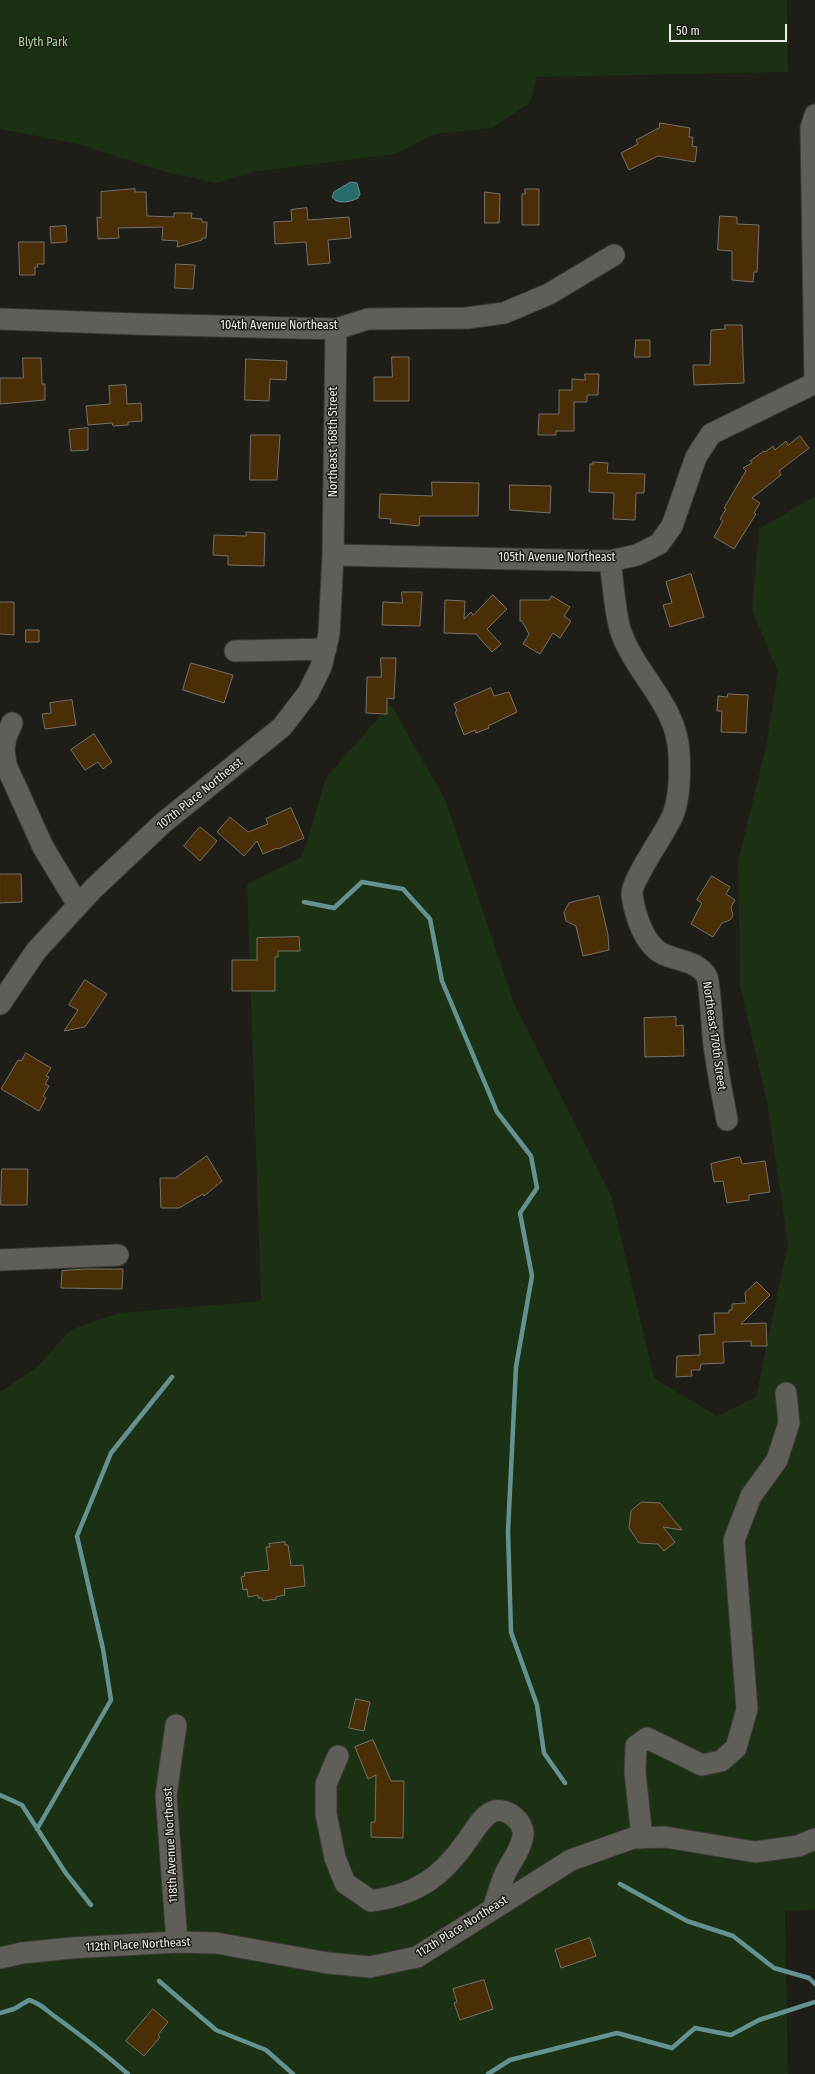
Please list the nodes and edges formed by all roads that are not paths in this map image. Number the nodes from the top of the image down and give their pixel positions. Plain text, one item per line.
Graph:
1 (815, 115) edge
2 (614, 255) dead end
3 (0, 319) edge
4 (336, 329) junction
5 (815, 383) edge
6 (333, 555) junction
7 (610, 561) junction
8 (326, 649) junction
9 (234, 651) dead end
10 (12, 723) dead end
11 (78, 905) junction
12 (0, 1004) edge
13 (728, 1120) dead end
14 (118, 1255) dead end
15 (0, 1260) edge
16 (786, 1393) dead end
17 (176, 1725) dead end
18 (338, 1756) dead end
19 (642, 1838) junction
20 (815, 1839) edge
21 (493, 1909) junction
22 (177, 1942) junction
23 (0, 1958) edge

1 - 5 street
2 - 4 street, 104th Avenue Northeast
3 - 4 street, 104th Avenue Northeast
4 - 6 street, Northeast 168th Street
5 - 7 street, 105th Avenue Northeast
6 - 7 street, 105th Avenue Northeast
6 - 8 street, 107th Place Northeast
7 - 13 street, Northeast 170th Street
8 - 9 street
8 - 11 street, 107th Place Northeast
10 - 11 street
11 - 12 street, 107th Place Northeast
14 - 15 street
16 - 19 street
17 - 22 street, 118th Avenue Northeast
18 - 21 street
19 - 20 street, 112th Place Northeast
19 - 21 street, 112th Place Northeast
21 - 22 street, 112th Place Northeast
22 - 23 street, 112th Place Northeast

